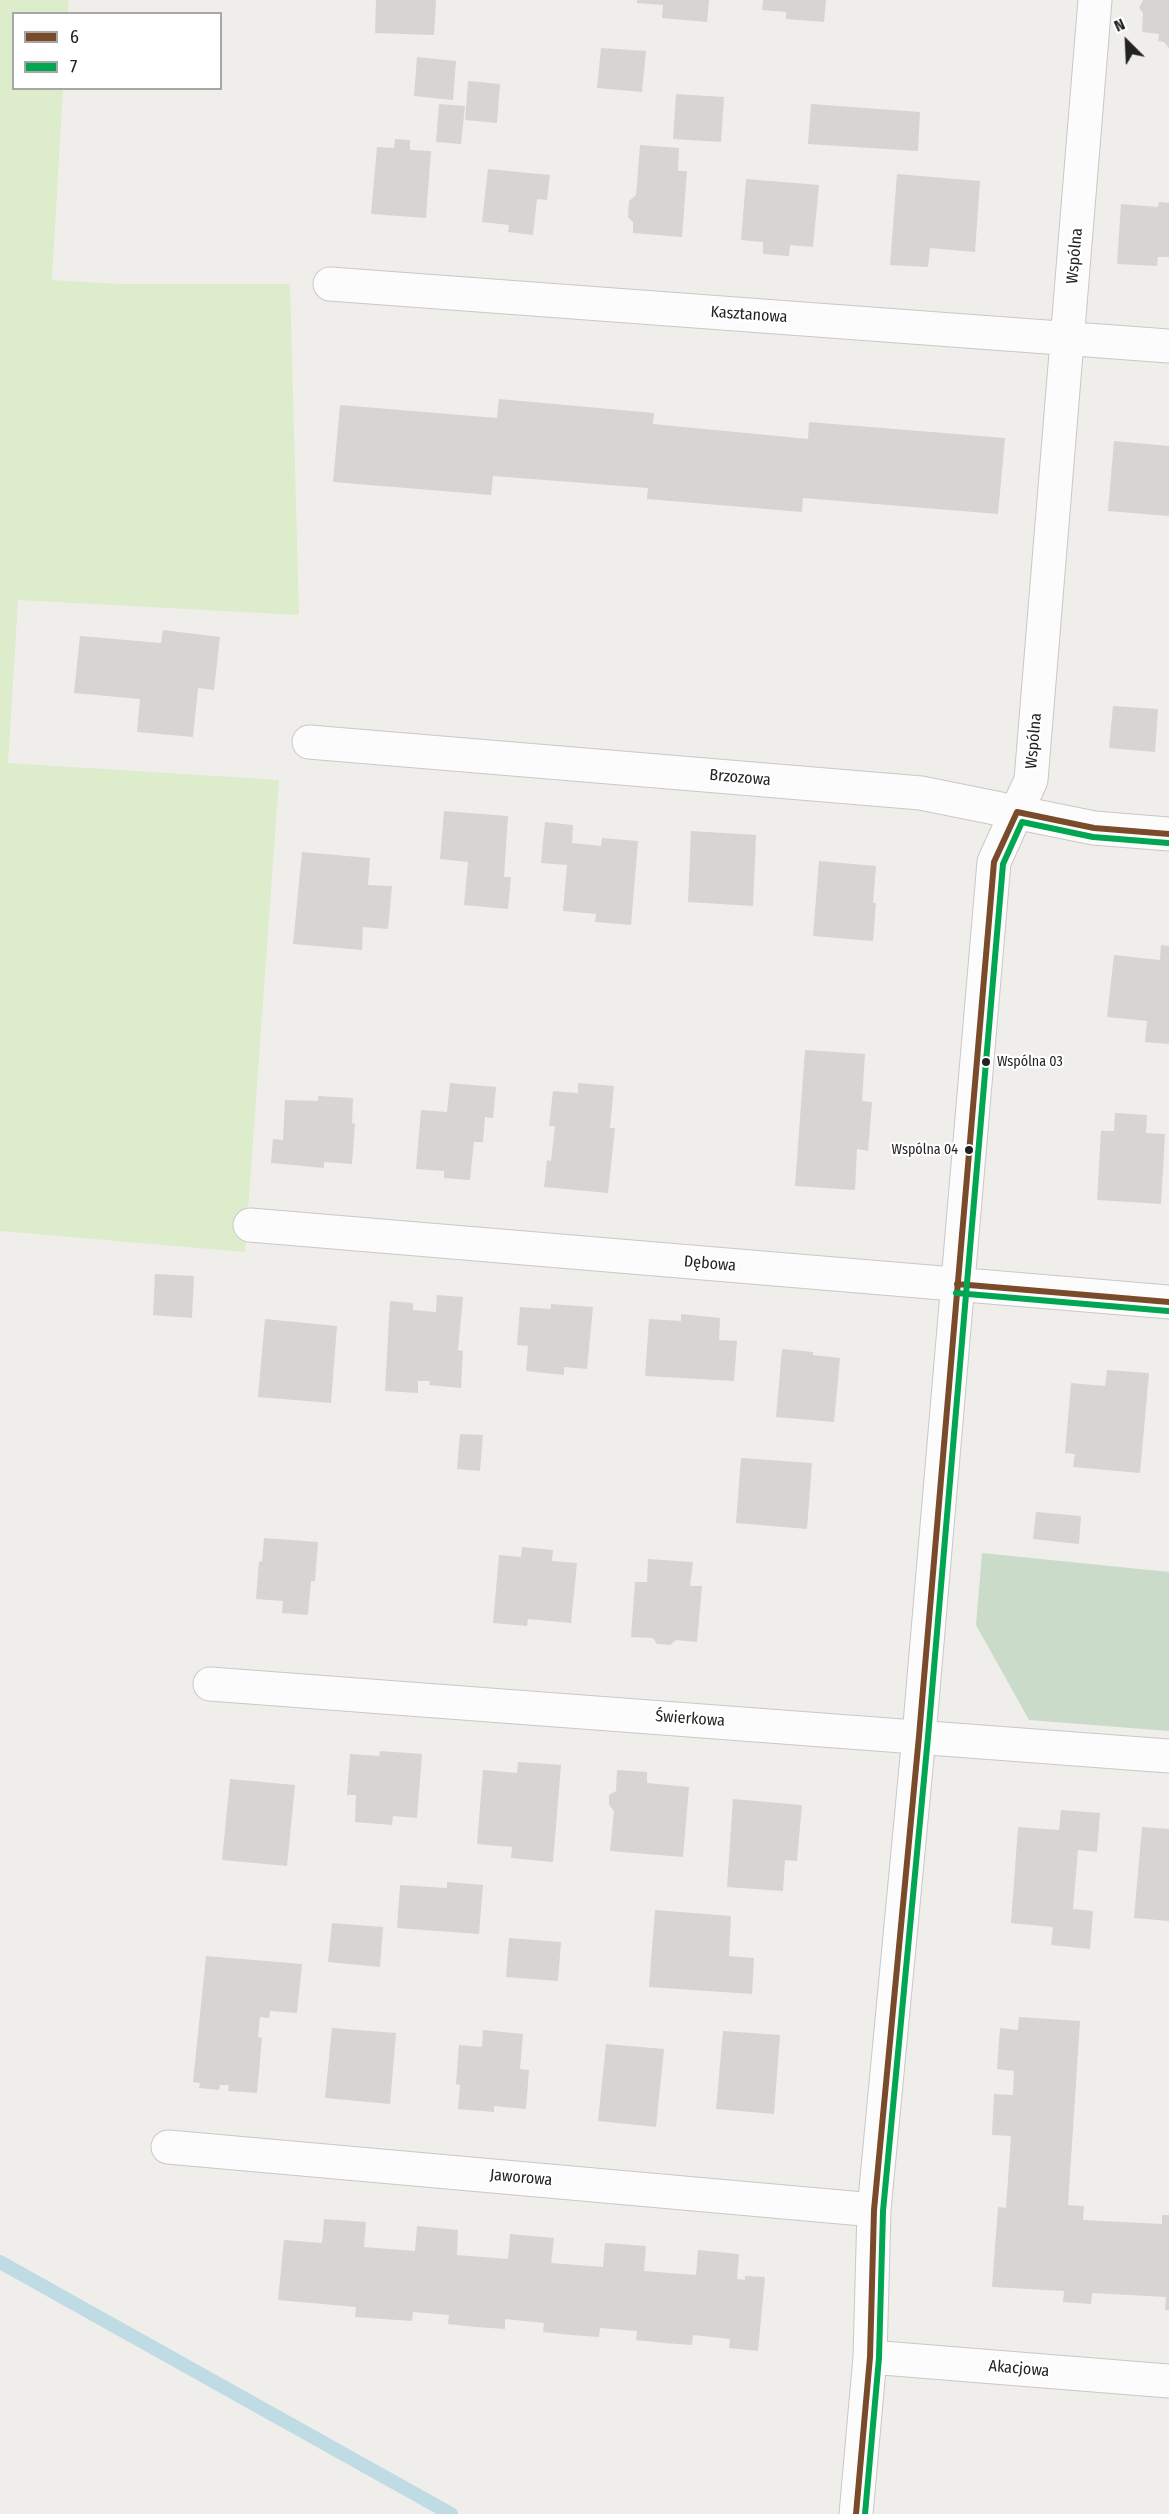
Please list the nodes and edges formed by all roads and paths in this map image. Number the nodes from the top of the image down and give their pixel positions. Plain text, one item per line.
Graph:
1 (1095, 0) edge
2 (330, 284) dead end
3 (1068, 339) junction
4 (1169, 346) edge
5 (309, 742) dead end
6 (1017, 812) junction
7 (1169, 834) edge
8 (250, 1226) dead end
9 (957, 1284) junction
10 (1169, 1302) edge
11 (210, 1684) dead end
12 (919, 1736) junction
13 (1169, 1756) edge
14 (168, 2147) dead end
15 (874, 2210) junction
16 (870, 2357) junction
17 (1169, 2381) edge
18 (856, 2514) edge

1 - 3 street, Wspólna
2 - 3 street, Kasztanowa
3 - 4 street, Kasztanowa
3 - 6 street, Wspólna
5 - 6 street, Brzozowa
6 - 7 street, Brzozowa
6 - 9 street, Wspólna
8 - 9 street, Dębowa
9 - 10 street, Dębowa
9 - 12 street, Wspólna
11 - 12 street, Świerkowa
12 - 13 street, Świerkowa
12 - 15 street, Wspólna
14 - 15 street, Jaworowa
15 - 16 street, Wspólna
16 - 17 street, Akacjowa
16 - 18 street, Wspólna

